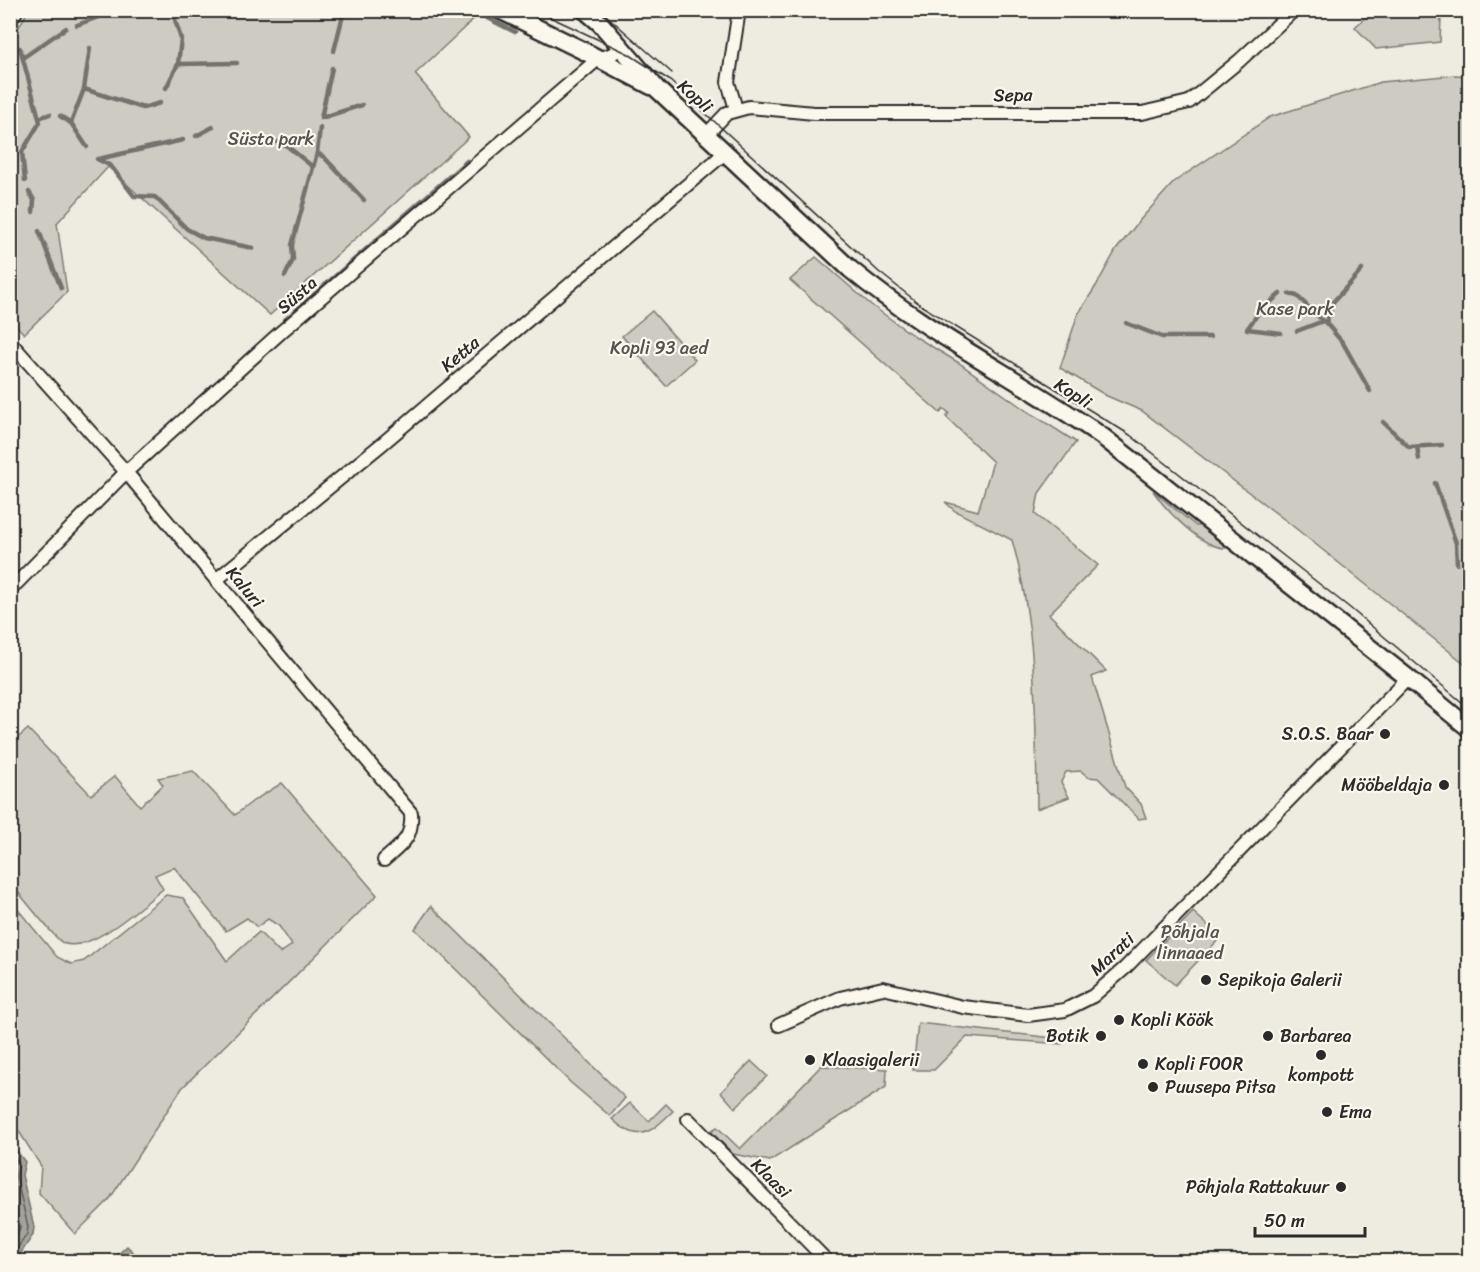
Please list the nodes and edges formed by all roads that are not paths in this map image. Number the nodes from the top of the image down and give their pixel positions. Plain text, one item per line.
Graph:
1 (16, 10) edge
2 (500, 10) edge
3 (585, 10) edge
4 (739, 10) edge
5 (1294, 10) edge
6 (10, 21) edge
7 (619, 44) junction
8 (598, 59) junction
9 (657, 89) junction
10 (736, 109) junction
11 (707, 134) junction
12 (726, 152) junction
13 (10, 342) edge
14 (126, 472) junction
15 (216, 580) junction
16 (10, 590) edge
17 (1408, 678) junction
18 (1470, 729) edge
19 (384, 860) dead end
20 (779, 1025) dead end
21 (688, 1119) dead end
22 (828, 1262) edge

1 - 6 street
2 - 8 street, Kopli
3 - 7 street, Kopli
4 - 10 street
5 - 10 street, Sepa
7 - 8 street, Süsta
7 - 9 street, Kopli
8 - 9 street, Kopli
8 - 14 street, Süsta
9 - 11 street, Kopli
10 - 11 street
11 - 12 street, Kopli
12 - 15 street, Ketta
12 - 17 street, Kopli
13 - 14 street, Kaluri
14 - 15 street, Kaluri
14 - 16 street, Süsta
15 - 19 street, Kaluri
17 - 18 street, Kopli
17 - 20 street, Marati
21 - 22 street, Klaasi

